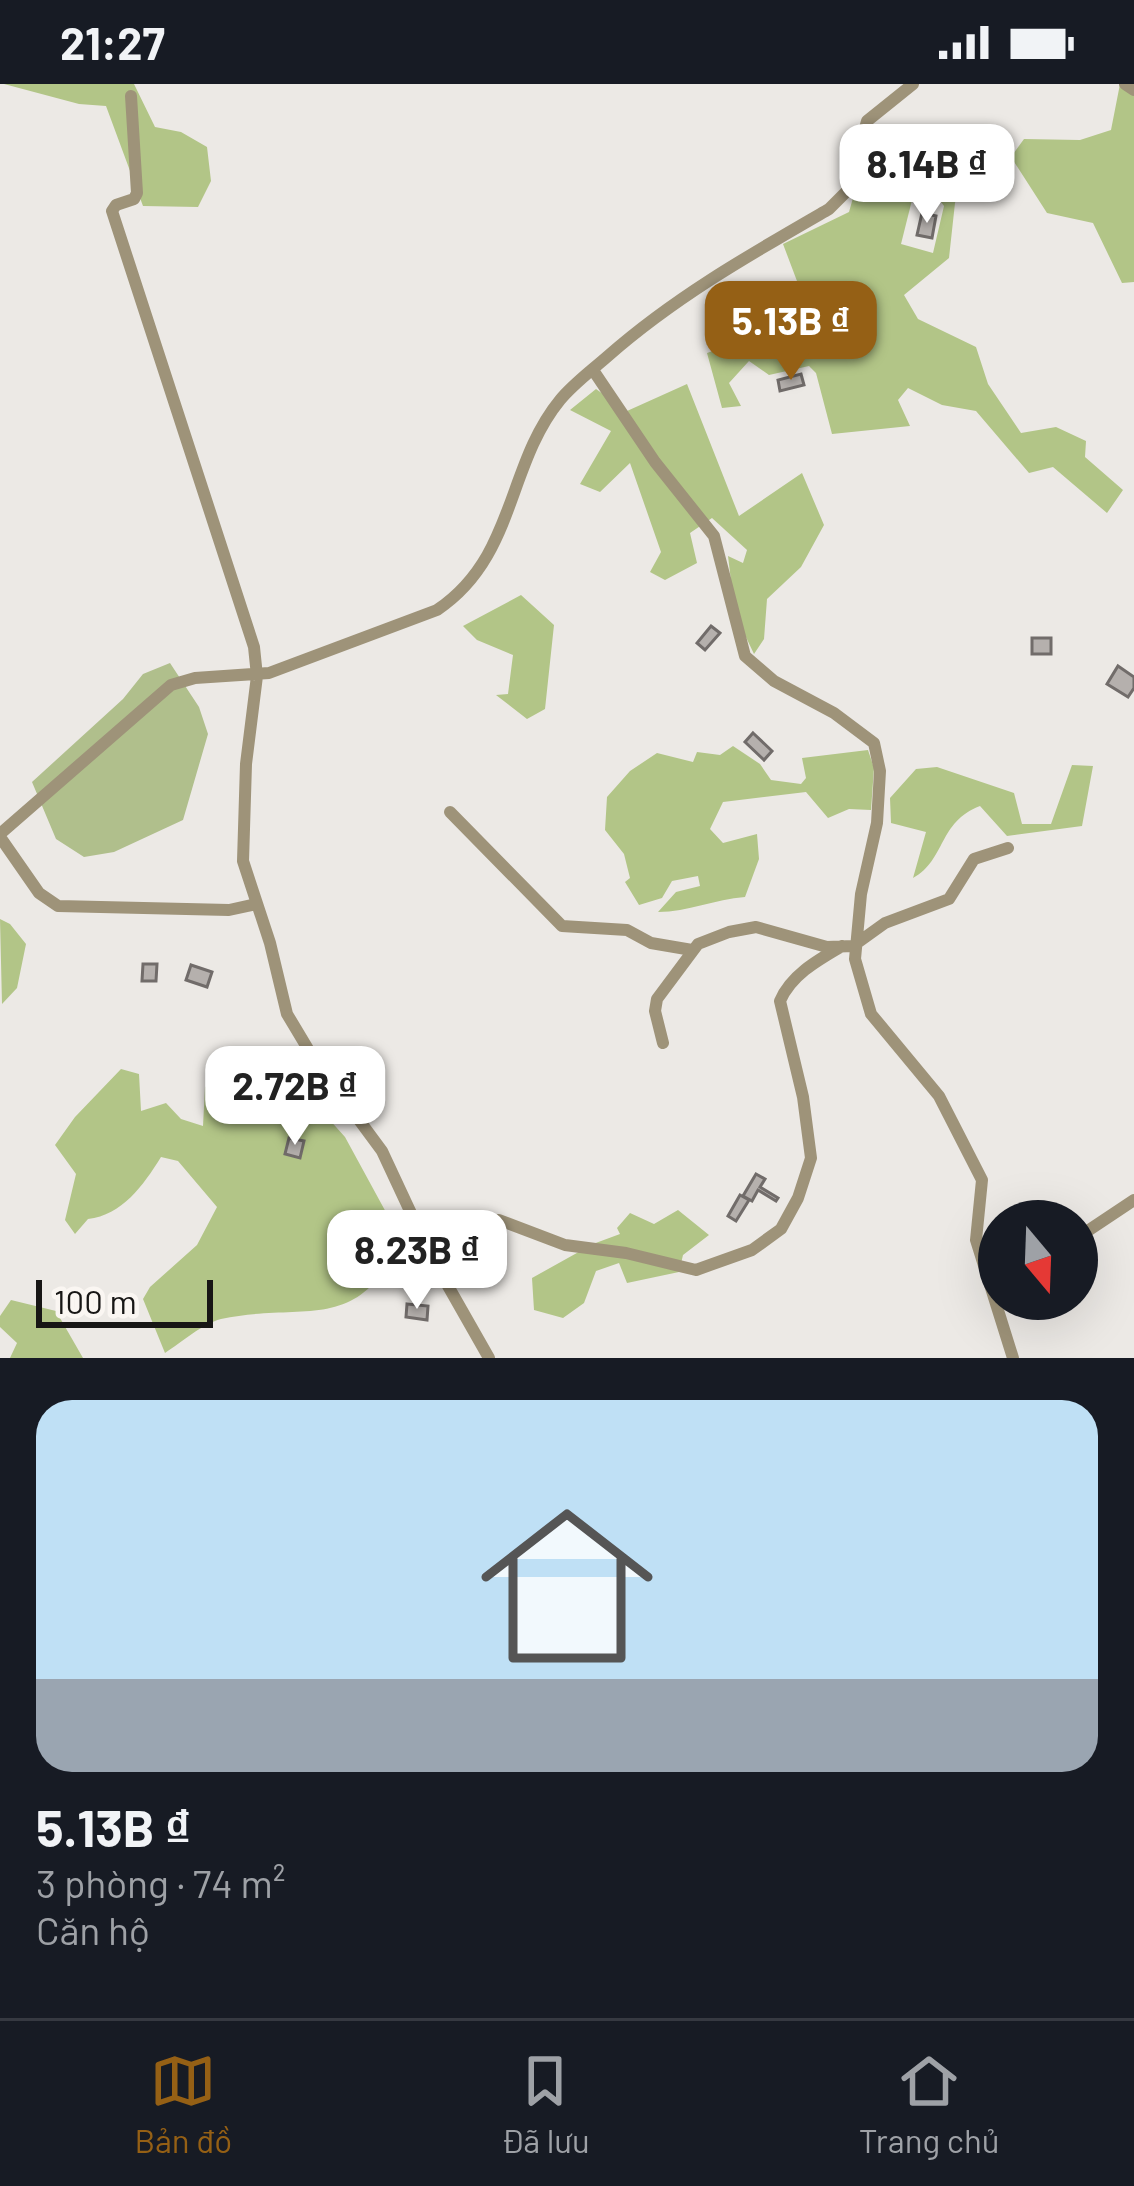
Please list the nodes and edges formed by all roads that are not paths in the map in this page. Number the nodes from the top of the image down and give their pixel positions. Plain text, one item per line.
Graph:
1 (913, 84) edge
2 (1126, 84) edge
3 (1134, 90) edge
4 (131, 96) dead end
5 (592, 370) junction
6 (257, 676) junction
7 (450, 812) dead end
8 (0, 836) edge
9 (1009, 848) dead end
10 (256, 904) junction
11 (848, 946) junction
12 (692, 950) junction
13 (663, 1043) dead end
14 (980, 1200) edge
15 (1134, 1200) edge
16 (1098, 1224) edge
17 (420, 1234) junction
18 (1001, 1320) edge
19 (489, 1358) edge
20 (1013, 1358) edge

1 - 5 street
2 - 3 street
4 - 6 street
5 - 6 street
5 - 11 street
6 - 8 street
6 - 10 street
7 - 12 street
8 - 10 street
9 - 11 street
10 - 17 street
11 - 12 street
11 - 14 street
11 - 17 street
12 - 13 street
15 - 16 street
17 - 19 street
18 - 20 street

